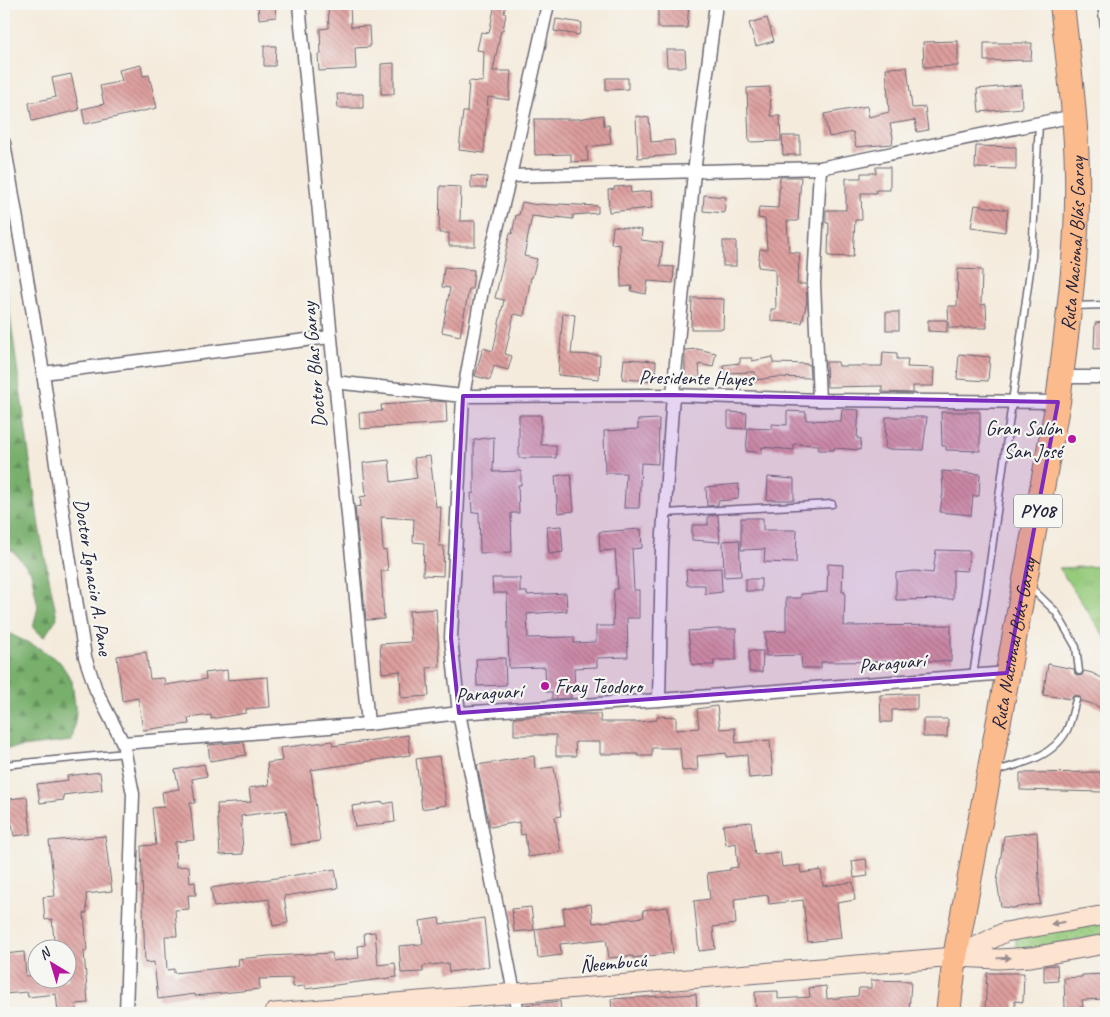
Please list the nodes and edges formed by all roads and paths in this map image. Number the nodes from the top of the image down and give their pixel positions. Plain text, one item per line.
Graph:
1 (299, 4) edge
2 (548, 4) edge
3 (716, 4) edge
4 (1062, 4) edge
5 (1101, 4) edge
6 (1106, 43) edge
7 (1074, 116) junction
8 (1039, 123) junction
9 (4, 143) edge
10 (820, 168) junction
11 (694, 172) junction
12 (510, 176) junction
13 (1106, 305) edge
14 (1069, 306) junction
15 (330, 337) junction
16 (43, 373) junction
17 (1061, 377) junction
18 (1106, 377) edge
19 (334, 382) junction
20 (673, 395) junction
21 (463, 396) junction
22 (819, 400) junction
23 (1013, 402) junction
24 (1058, 402) junction
25 (832, 504) dead end
26 (665, 513) junction
27 (1024, 582) junction
28 (1079, 670) dead end
29 (1007, 673) junction
30 (972, 675) junction
31 (659, 700) junction
32 (1076, 700) dead end
33 (459, 714) junction
34 (368, 724) junction
35 (124, 748) junction
36 (4, 765) edge
37 (989, 772) junction
38 (1106, 915) edge
39 (1106, 944) edge
40 (955, 957) junction
41 (515, 994) junction
42 (126, 1013) edge
43 (274, 1013) edge
44 (518, 1013) edge
45 (948, 1013) edge

1 - 15 street, Doctor Blas Garay
2 - 12 street
3 - 11 street
4 - 7 highway, Ruta Nacional Blás Garay / PY08
5 - 6 lane
7 - 8 street
7 - 14 highway, Ruta Nacional Blás Garay / PY08
8 - 10 street
8 - 23 lane
9 - 16 street, Doctor Ignacio A. Pane
10 - 11 street
10 - 22 street
11 - 12 street
11 - 20 street
12 - 21 street
13 - 14 lane
14 - 17 highway, Ruta Nacional Blás Garay / PY08
15 - 16 street
15 - 19 street, Doctor Blas Garay
16 - 35 street, Doctor Ignacio A. Pane
17 - 18 street
17 - 24 highway, Ruta Nacional Blás Garay / PY08
19 - 21 street, Presidente Hayes
19 - 34 street, Doctor Blas Garay
20 - 21 street, Presidente Hayes
20 - 22 street, Presidente Hayes
20 - 26 street
21 - 33 street
22 - 23 street, Presidente Hayes
23 - 24 street, Presidente Hayes
23 - 30 lane
24 - 27 highway, Ruta Nacional Blás Garay / PY08
25 - 26 lane
26 - 31 street
27 - 28 lane
27 - 29 highway, Ruta Nacional Blás Garay / PY08
29 - 30 street, Paraguarí
29 - 37 highway, Ruta Nacional Blás Garay / PY08
30 - 31 street, Paraguarí
31 - 33 street, Paraguarí
32 - 37 lane
33 - 34 street, Paraguarí
33 - 41 street
34 - 35 street, Paraguarí
35 - 36 lane
35 - 42 street, Doctor Ignacio A. Pane
37 - 40 highway, Ruta Nacional Blás Garay / PY08
38 -> 40 street
40 -> 39 street
40 - 41 street, Ñeembucú
40 - 45 highway, Ruta Nacional Blás Garay / PY08
41 - 43 street, Ñeembucú
41 - 44 street

